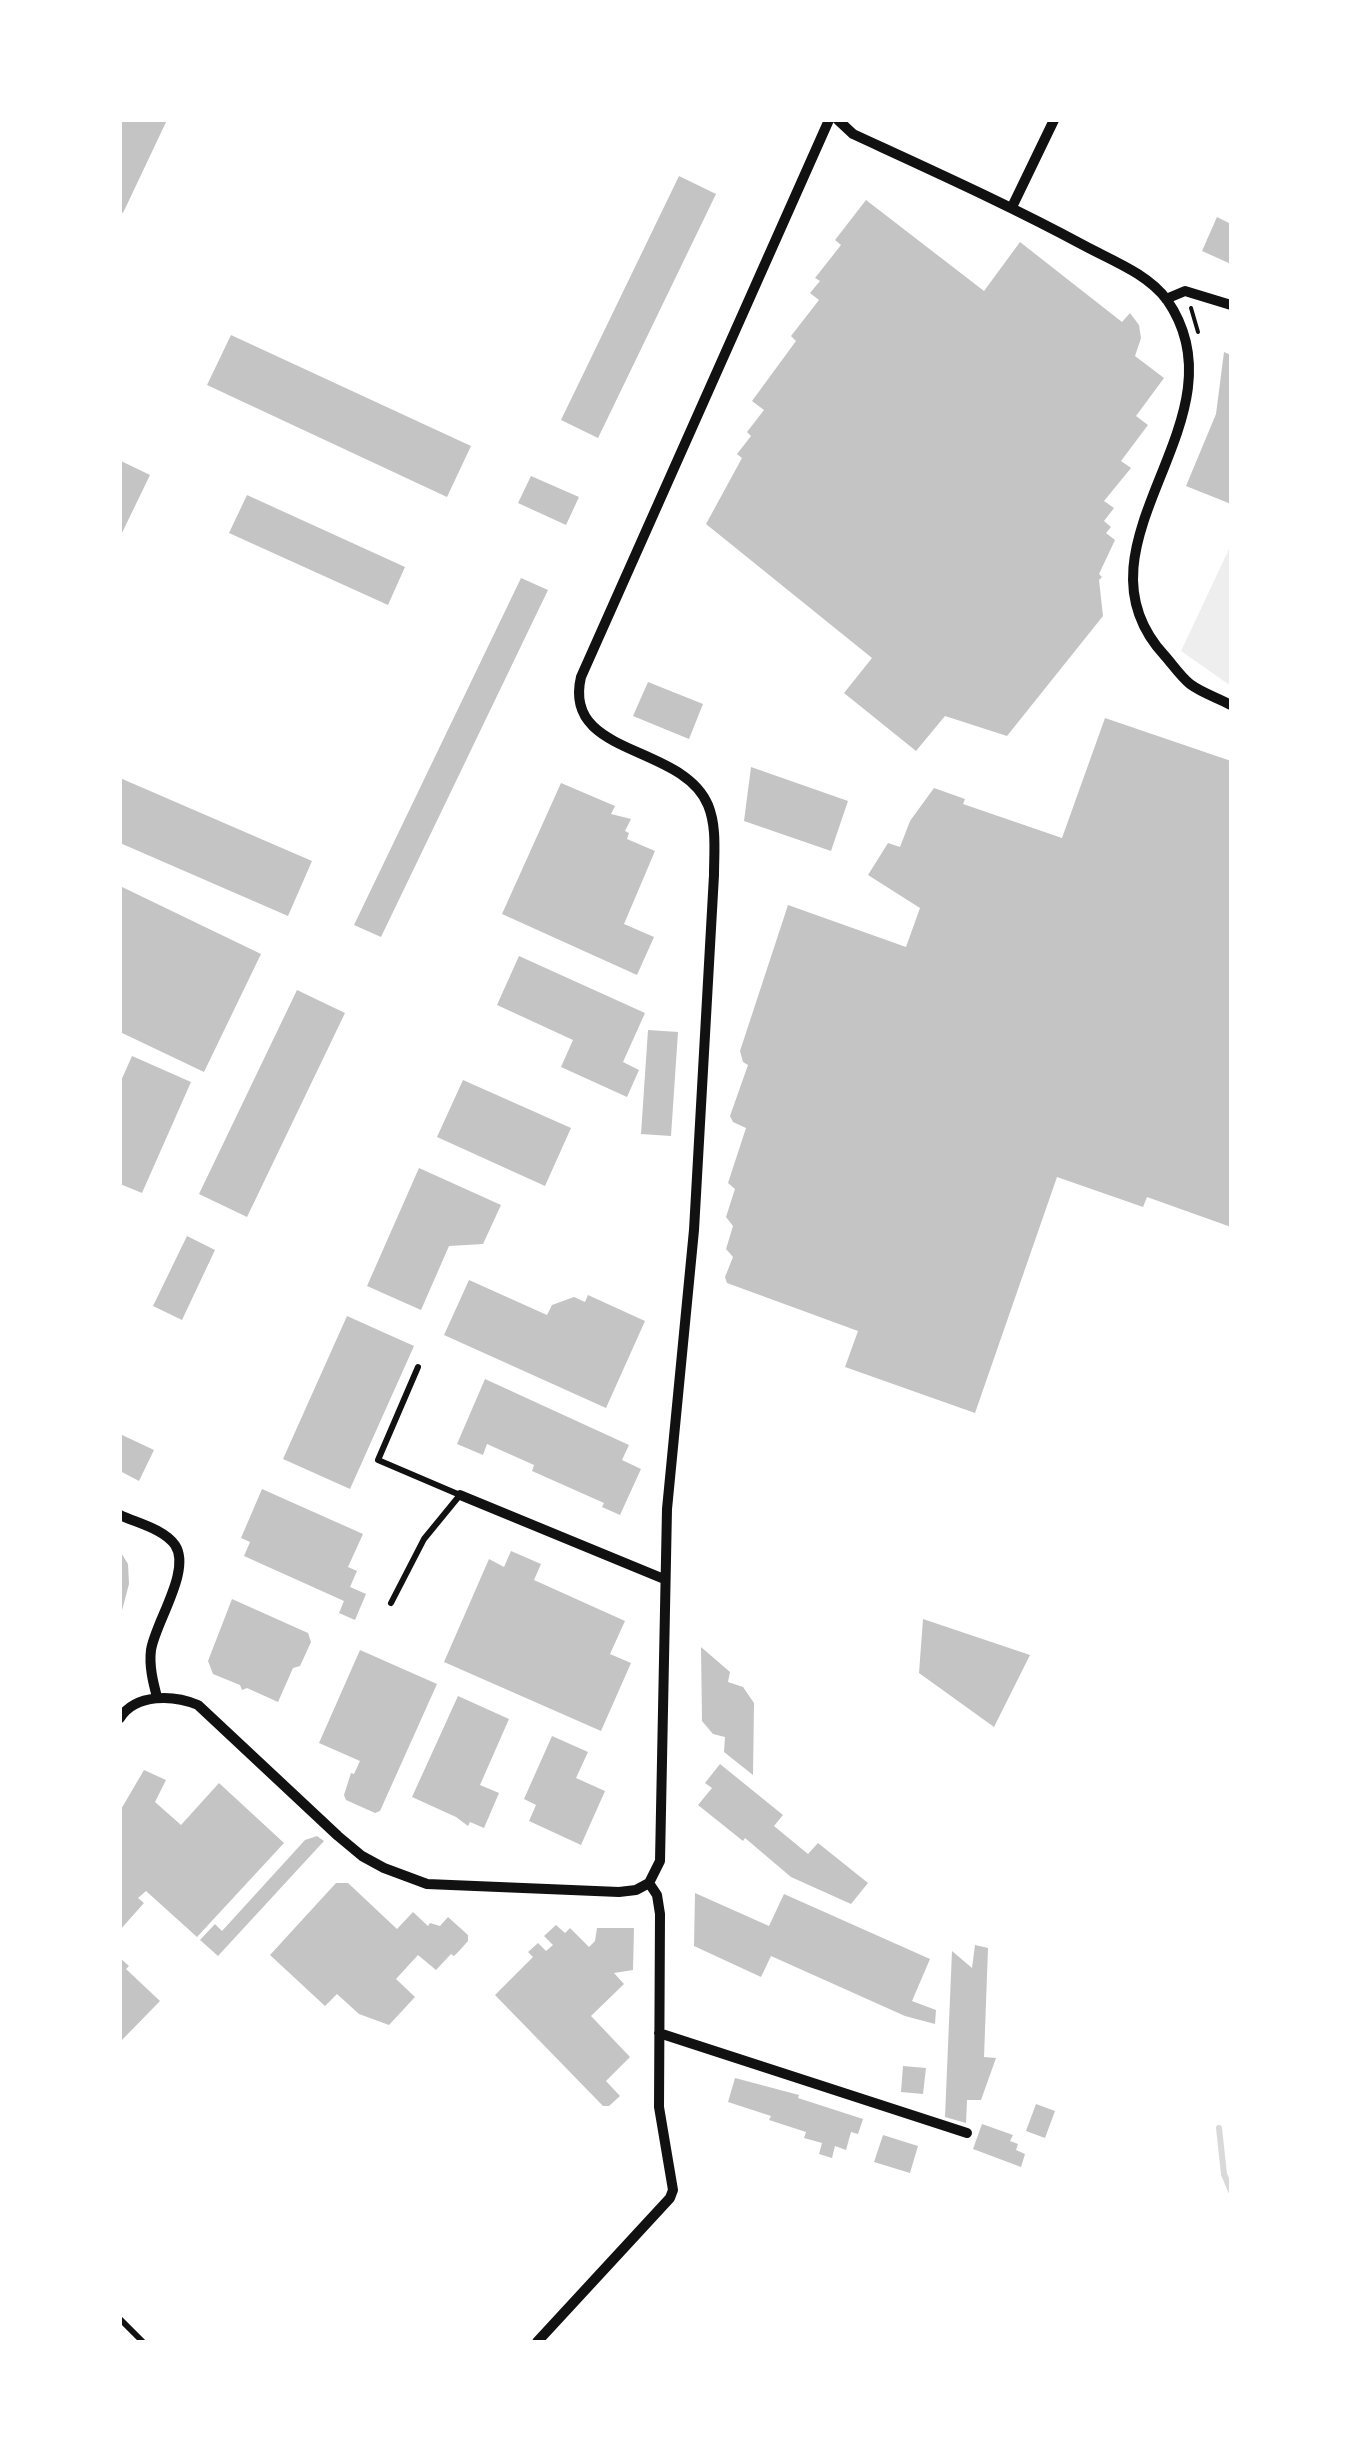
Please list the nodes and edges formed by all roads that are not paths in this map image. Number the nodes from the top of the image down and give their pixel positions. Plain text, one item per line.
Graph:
1 (829, 120) edge
2 (838, 120) edge
3 (1054, 120) edge
4 (1012, 207) junction
5 (1166, 300) junction
6 (1231, 304) edge
7 (1231, 705) edge
8 (418, 1368) dead end
9 (460, 1495) junction
10 (120, 1515) edge
11 (664, 1579) junction
12 (391, 1603) dead end
13 (157, 1697) junction
14 (120, 1718) edge
15 (649, 1884) junction
16 (659, 2033) junction
17 (967, 2133) dead end
18 (120, 2319) edge
19 (143, 2342) edge
20 (537, 2342) edge

1 - 11 street
2 - 4 street
3 - 4 street
4 - 5 street
5 - 6 street
5 - 7 street
8 - 9 lane
9 - 11 street
9 - 12 lane
10 - 13 street
11 - 15 street
13 - 14 street
13 - 15 street
15 - 16 street
16 - 17 street
16 - 20 street
18 - 19 lane

